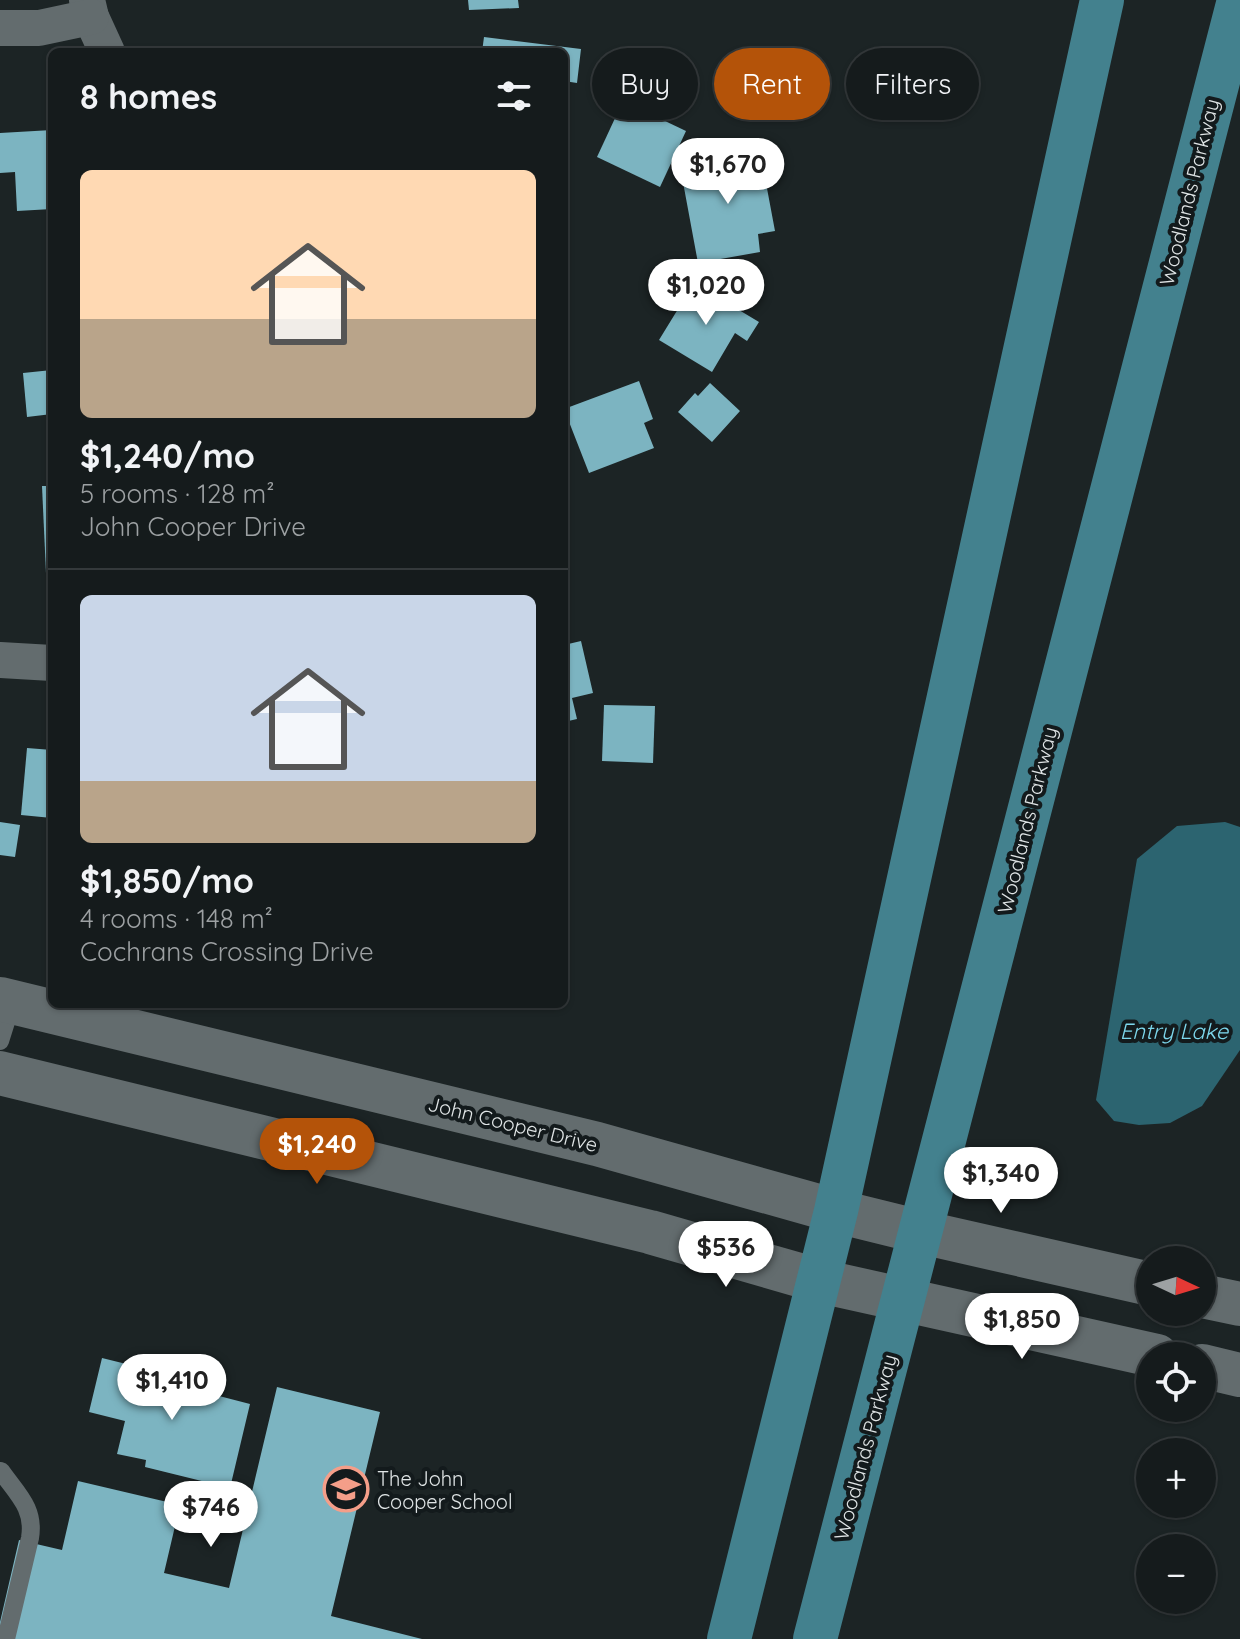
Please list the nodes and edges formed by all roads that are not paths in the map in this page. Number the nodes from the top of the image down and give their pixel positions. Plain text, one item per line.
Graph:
1 (1102, 0) edge
2 (1239, 0) edge
3 (89, 8) edge
4 (0, 28) edge
5 (105, 48) edge
6 (0, 660) edge
7 (48, 663) edge
8 (4, 1014) edge
9 (0, 1073) edge
10 (836, 1211) junction
11 (921, 1232) junction
12 (820, 1281) junction
13 (1136, 1281) edge
14 (903, 1299) junction
15 (1216, 1299) edge
16 (1240, 1304) edge
17 (1136, 1351) edge
18 (1216, 1369) edge
19 (1240, 1375) edge
20 (1, 1471) edge
21 (6, 1639) edge
22 (729, 1639) edge
23 (815, 1639) edge

1 - 10 main road
2 - 11 main road, Woodlands Parkway
3 - 4 street
3 - 5 street
6 - 7 street
8 - 10 street, John Cooper Drive
9 - 12 street
10 - 11 street, John Cooper Drive
10 - 12 main road
11 - 13 street, John Cooper Drive
11 - 14 main road, Woodlands Parkway
12 - 14 street
12 - 22 main road
14 - 17 street
14 - 23 main road, Woodlands Parkway
15 - 16 street
18 - 19 street
20 - 21 lane

